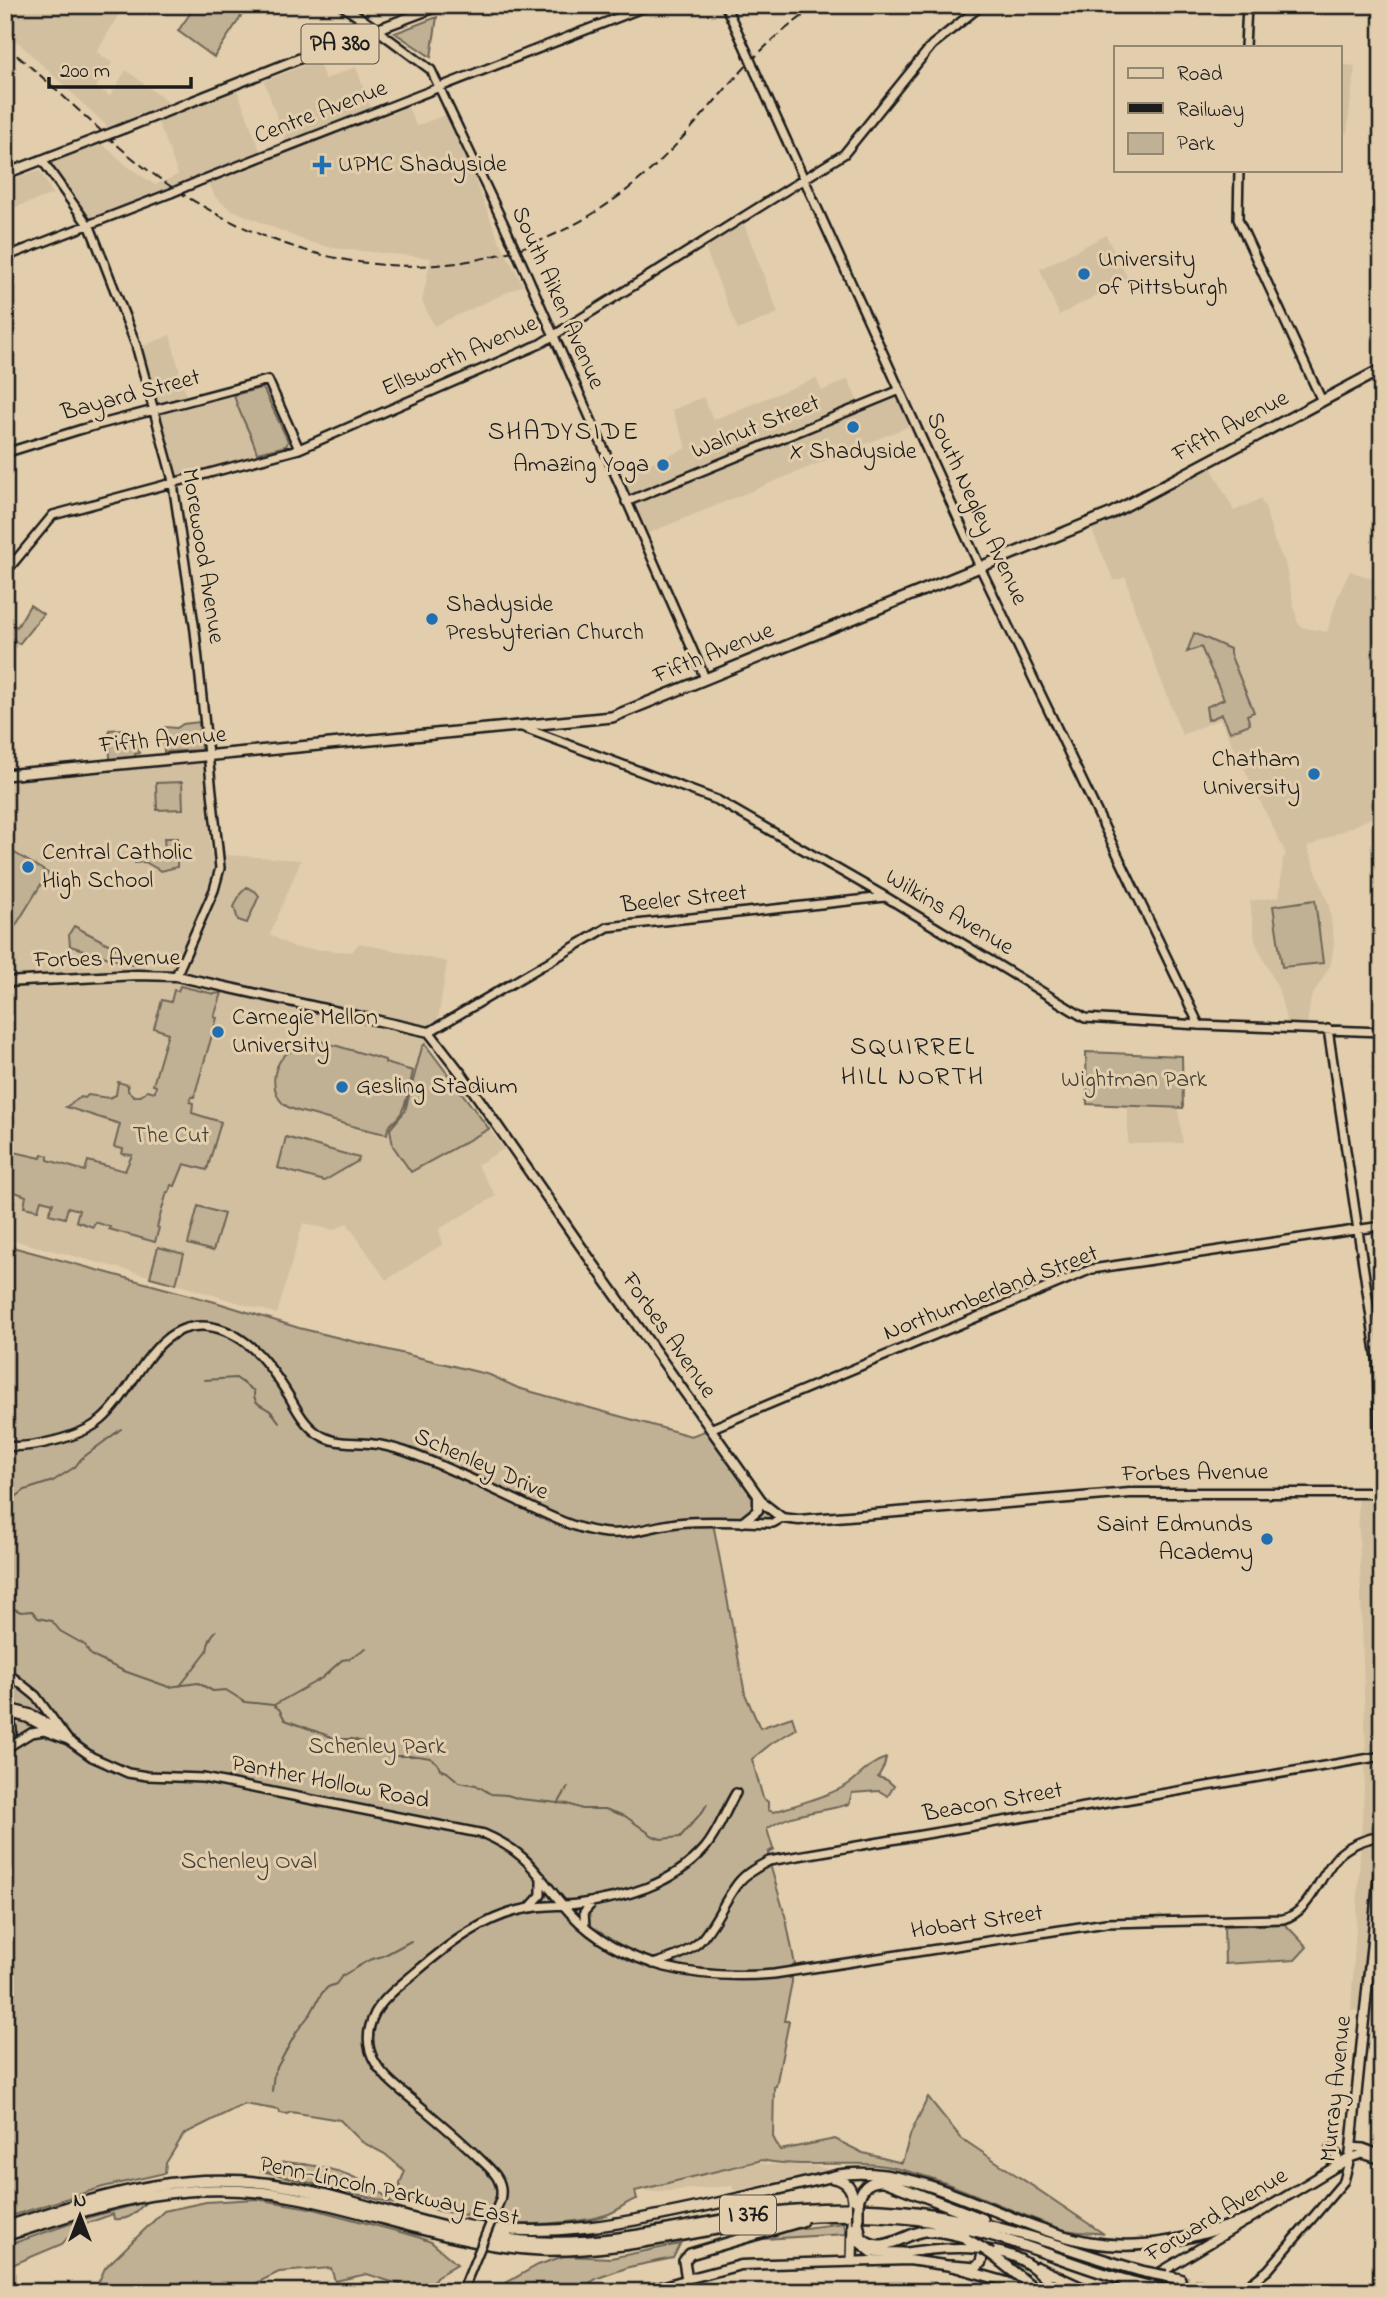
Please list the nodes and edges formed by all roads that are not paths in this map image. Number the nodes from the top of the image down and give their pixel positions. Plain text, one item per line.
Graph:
1 (342, 5) edge
2 (442, 5) edge
3 (650, 5) edge
4 (725, 5) edge
5 (982, 5) edge
6 (1247, 5) edge
7 (377, 30) junction
8 (1245, 46) edge
9 (441, 87) junction
10 (42, 160) junction
11 (1239, 172) edge
12 (5, 174) edge
13 (804, 179) junction
14 (89, 225) junction
15 (5, 257) edge
16 (554, 336) junction
17 (1382, 369) edge
18 (900, 390) junction
19 (1322, 401) junction
20 (154, 410) junction
21 (299, 449) junction
22 (5, 453) edge
23 (174, 483) junction
24 (626, 502) junction
25 (980, 567) junction
26 (5, 573) edge
27 (705, 678) junction
28 (519, 726) junction
29 (208, 755) junction
30 (5, 775) edge
31 (886, 897) junction
32 (176, 976) junction
33 (5, 982) edge
34 (1199, 1025) junction
35 (1328, 1030) junction
36 (429, 1032) junction
37 (1382, 1032) edge
38 (1382, 1226) edge
39 (1358, 1230) junction
40 (710, 1429) junction
41 (6, 1446) edge
42 (1381, 1493) edge
43 (757, 1494) junction
44 (1382, 1515) edge
45 (782, 1518) junction
46 (743, 1522) junction
47 (5, 1671) edge
48 (5, 1707) edge
49 (5, 1713) edge
50 (63, 1737) junction
51 (5, 1746) edge
52 (1382, 1756) edge
53 (736, 1793) dead end
54 (1382, 1835) edge
55 (1382, 1843) edge
56 (541, 1875) junction
57 (594, 1901) junction
58 (564, 1905) junction
59 (527, 1908) junction
60 (586, 1927) junction
61 (653, 1964) junction
62 (1330, 2150) dead end
63 (1357, 2150) junction
64 (1382, 2157) edge
65 (1350, 2158) junction
66 (1338, 2166) junction
67 (828, 2178) junction
68 (147, 2190) junction
69 (856, 2203) junction
70 (376, 2208) junction
71 (830, 2216) junction
72 (915, 2220) junction
73 (1247, 2220) junction
74 (854, 2226) junction
75 (5, 2227) edge
76 (1018, 2233) junction
77 (5, 2236) edge
78 (966, 2238) junction
79 (985, 2252) junction
80 (903, 2253) junction
81 (852, 2261) junction
82 (1023, 2261) junction
83 (951, 2266) junction
84 (687, 2279) junction
85 (1180, 2279) tunnel mouth
86 (1033, 2291) edge
87 (462, 2292) edge
88 (642, 2292) edge
89 (1059, 2292) edge
90 (1092, 2292) edge
91 (1112, 2292) edge
92 (1128, 2292) edge
93 (1176, 2292) tunnel mouth
94 (1234, 2292) edge

1 - 7 main road
2 - 7 main road, PA 380
3 - 9 street, Centre Avenue
4 - 13 street, South Negley Avenue, bridge
5 - 13 street, Ellsworth Avenue
6 - 8 street
7 - 9 street, South Aiken Avenue
7 - 10 main road, PA 380, bridge
9 - 14 street, Centre Avenue, bridge
9 - 16 street, South Aiken Avenue, bridge
10 - 12 main road, PA 380
10 - 14 street, Morewood Avenue
11 - 19 street
13 - 16 street, Ellsworth Avenue
13 - 18 street, South Negley Avenue
14 - 15 street, Centre Avenue
14 - 20 street, Morewood Avenue
16 - 21 street, Ellsworth Avenue
16 - 24 street, South Aiken Avenue
17 - 19 highway, Fifth Avenue
18 - 24 street, Walnut Street
18 - 25 street, South Negley Avenue
19 - 25 highway, Fifth Avenue
20 - 21 street, Bayard Street
20 - 22 street, Bayard Street
20 - 23 street, Morewood Avenue
21 - 23 street, Ellsworth Avenue
23 - 26 street, Ellsworth Avenue
23 - 29 street, Morewood Avenue
24 - 27 street, South Aiken Avenue
25 - 27 highway, Fifth Avenue
25 - 34 street, South Negley Avenue
27 - 28 highway, Fifth Avenue
28 - 29 highway, Fifth Avenue
28 - 31 street, Wilkins Avenue
29 - 30 highway, Fifth Avenue
29 - 32 street, Morewood Avenue
31 - 34 street, Wilkins Avenue
31 - 36 street, Beeler Street
32 - 33 main road, Forbes Avenue
32 - 36 main road, Forbes Avenue
34 - 35 street, Wilkins Avenue
35 - 37 street, Wilkins Avenue
35 - 39 street
36 - 40 main road, Forbes Avenue
38 - 39 street, Northumberland Street
39 - 40 street, Northumberland Street
39 - 42 street
40 - 43 main road, Forbes Avenue
41 - 46 street, Schenley Drive
42 - 44 main road
42 - 45 main road, Forbes Avenue
43 - 45 main road, Forbes Avenue
43 - 46 main road
45 - 46 street, Schenley Drive
47 - 50 street
48 - 50 street
49 - 50 street
49 - 51 street
50 - 51 street
50 - 56 street, Panther Hollow Road
52 - 61 street, Beacon Street
53 - 57 street
54 - 61 street, Hobart Street
55 - 63 main road, Murray Avenue
56 - 58 street, Panther Hollow Road
56 - 59 street
57 - 58 street
57 - 60 street
58 - 59 street
58 - 60 street, Hobart Street
59 - 87 street, bridge
60 - 61 street, Hobart Street
62 - 66 main road
63 - 64 street
63 - 65 main road, Murray Avenue
65 - 66 main road, Forward Avenue
65 - 94 street, Murray Avenue
66 - 73 main road, Forward Avenue
67 - 69 highway
67 - 70 highway
67 - 73 highway
68 - 70 highway, Penn-Lincoln Parkway East / I 376
68 - 71 highway, Penn-Lincoln Parkway East / I 376
68 - 75 highway, Penn-Lincoln Parkway East / I 376
68 - 77 highway, Penn-Lincoln Parkway East / I 376
69 - 74 highway, bridge
69 - 76 highway
70 - 76 highway, Penn-Lincoln Parkway East / I 376
71 - 72 highway, Penn-Lincoln Parkway East / I 376
71 - 84 highway
72 - 78 highway
72 - 93 highway, Penn-Lincoln Parkway East / I 376, bridge
73 - 91 main road
73 - 92 main road, Forward Avenue
74 - 78 highway
74 - 80 highway
74 - 81 highway
76 - 85 highway, Penn-Lincoln Parkway East / I 376, bridge
78 - 79 highway
79 - 83 highway
79 - 86 highway
80 - 81 main road
80 - 82 main road
81 - 83 main road
81 - 84 main road
82 - 89 main road
82 - 90 main road
83 - 86 main road
84 - 88 street

